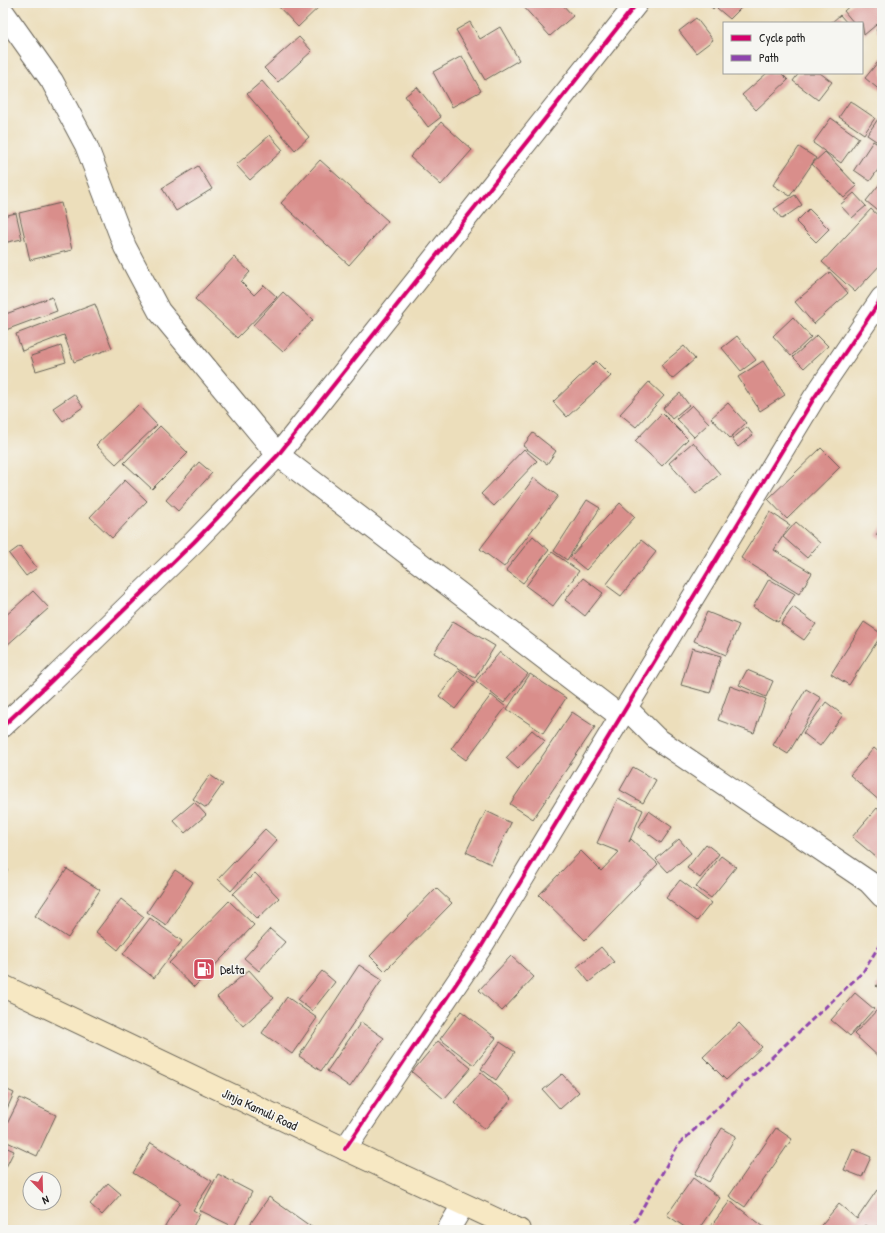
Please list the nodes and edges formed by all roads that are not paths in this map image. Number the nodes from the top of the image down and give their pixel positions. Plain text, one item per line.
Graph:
1 (637, 3) edge
2 (3, 12) edge
3 (882, 298) edge
4 (278, 455) junction
5 (623, 712) junction
6 (3, 726) edge
7 (882, 896) edge
8 (3, 986) edge
9 (345, 1149) junction
10 (463, 1205) junction
11 (448, 1230) edge
12 (519, 1230) edge

1 - 4 street
2 - 4 street
3 - 5 street
4 - 5 street
4 - 6 street
5 - 7 street
5 - 9 street
8 - 9 main road, Jinja Kamuli Road
9 - 10 main road, Jinja Kamuli Road
10 - 11 street
10 - 12 main road, Jinja Kamuli Road

